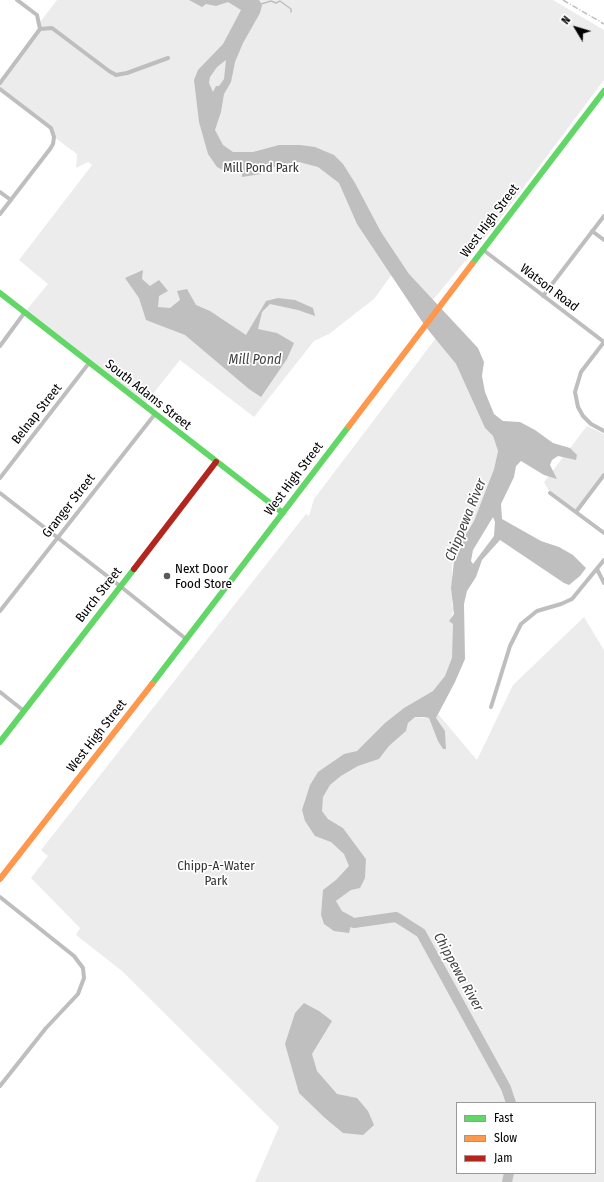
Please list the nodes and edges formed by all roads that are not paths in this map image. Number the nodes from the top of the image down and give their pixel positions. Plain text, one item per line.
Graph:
1 (17, 0) edge
2 (40, 29) junction
3 (168, 58) dead end
4 (0, 83) edge
5 (0, 89) edge
6 (604, 91) edge
7 (0, 192) edge
8 (10, 200) junction
9 (0, 214) edge
10 (604, 216) edge
11 (592, 231) junction
12 (604, 240) edge
13 (482, 249) junction
14 (0, 293) edge
15 (543, 296) junction
16 (25, 312) junction
17 (604, 342) edge
18 (0, 346) edge
19 (89, 362) junction
20 (155, 414) junction
21 (604, 431) edge
22 (216, 462) junction
23 (604, 475) edge
24 (0, 478) edge
25 (0, 493) edge
26 (550, 493) dead end
27 (283, 512) junction
28 (576, 512) junction
29 (604, 533) edge
30 (57, 538) junction
31 (604, 560) edge
32 (597, 569) junction
33 (604, 583) edge
34 (120, 586) junction
35 (0, 611) edge
36 (186, 639) junction
37 (0, 692) edge
38 (491, 707) dead end
39 (24, 711) junction
40 (0, 742) edge
41 (0, 879) edge
42 (0, 897) edge
43 (0, 1086) edge

1 - 2 street
2 - 3 street
2 - 4 street
5 - 8 street
6 - 13 main road, West High Street
7 - 8 street
8 - 9 street
10 - 11 street
11 - 12 street
11 - 15 street
13 - 15 street, Watson Road
13 - 27 main road, West High Street
14 - 16 main road, South Adams Street
15 - 17 street, Watson Road
16 - 18 street
16 - 19 main road, South Adams Street
17 - 21 street
19 - 20 main road, South Adams Street
19 - 24 street, Belnap Street
20 - 22 main road, South Adams Street
20 - 30 street, Granger Street
22 - 27 main road, South Adams Street
22 - 34 main road, Burch Street
23 - 28 street
25 - 30 street
26 - 28 street
27 - 36 main road, West High Street
28 - 29 street
30 - 34 street
30 - 35 street, Granger Street
31 - 32 street
32 - 33 street
32 - 38 street
34 - 36 street
34 - 39 main road, Burch Street
36 - 41 main road, West High Street
37 - 39 street
39 - 40 main road, Burch Street
42 - 43 street

